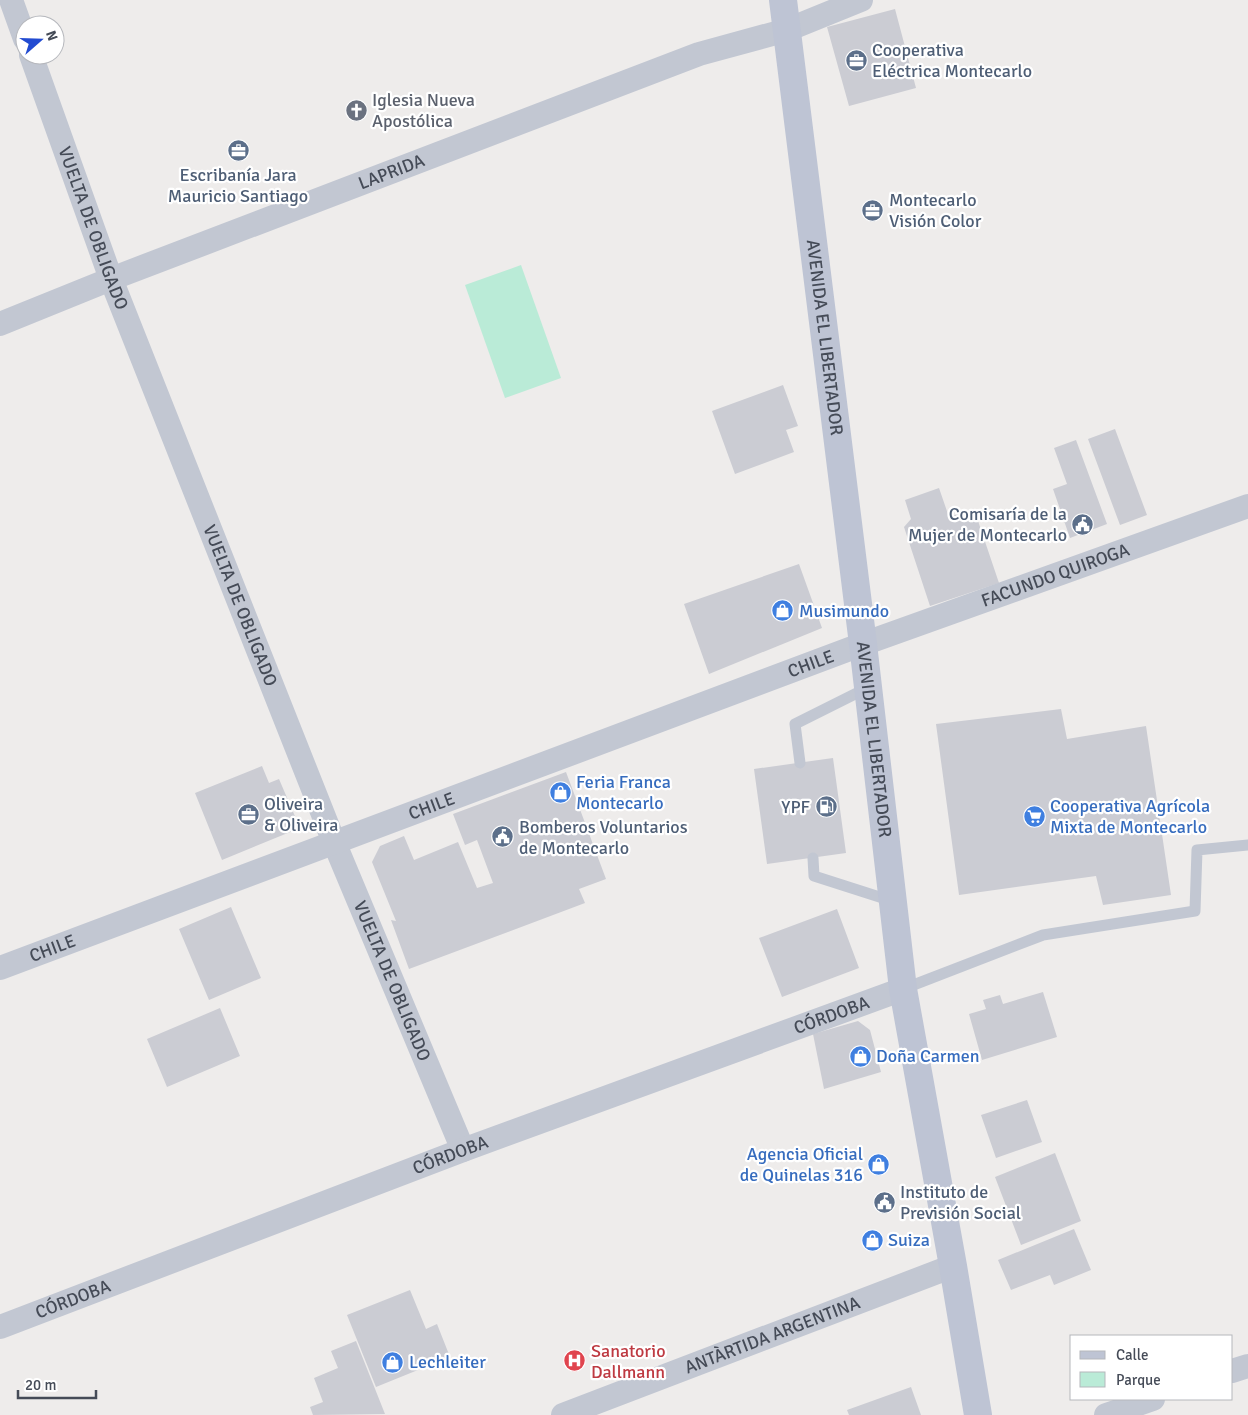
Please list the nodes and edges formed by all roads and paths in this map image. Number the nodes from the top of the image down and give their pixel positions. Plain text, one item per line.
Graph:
1 (11, 0) edge
2 (783, 0) edge
3 (861, 0) edge
4 (16, 15) edge
5 (787, 30) junction
6 (35, 65) edge
7 (111, 280) junction
8 (0, 324) edge
9 (1248, 506) edge
10 (864, 644) junction
11 (869, 687) junction
12 (800, 763) dead end
13 (334, 842) junction
14 (1248, 845) edge
15 (813, 858) dead end
16 (893, 902) junction
17 (0, 968) edge
18 (903, 989) junction
19 (463, 1150) junction
20 (953, 1266) junction
21 (0, 1327) edge
22 (1248, 1366) edge
23 (1233, 1372) edge
24 (1150, 1400) edge
25 (569, 1414) edge
26 (978, 1415) edge
27 (1106, 1415) edge

1 - 4 street
2 - 5 main road, AVENIDA EL LIBERTADOR
3 - 5 street, LAPRIDA
5 - 7 street, LAPRIDA
5 - 10 main road, AVENIDA EL LIBERTADOR
6 - 7 street, VUELTA DE OBLIGADO
7 - 8 street, LAPRIDA
7 - 13 street, VUELTA DE OBLIGADO
9 - 10 street, FACUNDO QUIROGA
10 - 11 main road, AVENIDA EL LIBERTADOR
10 - 13 street, CHILE
11 - 12 lane
11 - 16 main road, AVENIDA EL LIBERTADOR
13 - 17 street, CHILE
13 - 19 street, VUELTA DE OBLIGADO
14 - 18 lane
15 - 16 lane
16 - 18 main road, AVENIDA EL LIBERTADOR
18 - 19 street, CÓRDOBA
18 - 20 main road, AVENIDA EL LIBERTADOR
19 - 21 street, CÓRDOBA
20 - 25 street, ANTÀRTIDA ARGENTINA
20 - 26 main road, AVENIDA EL LIBERTADOR
22 - 23 street
24 - 27 street

